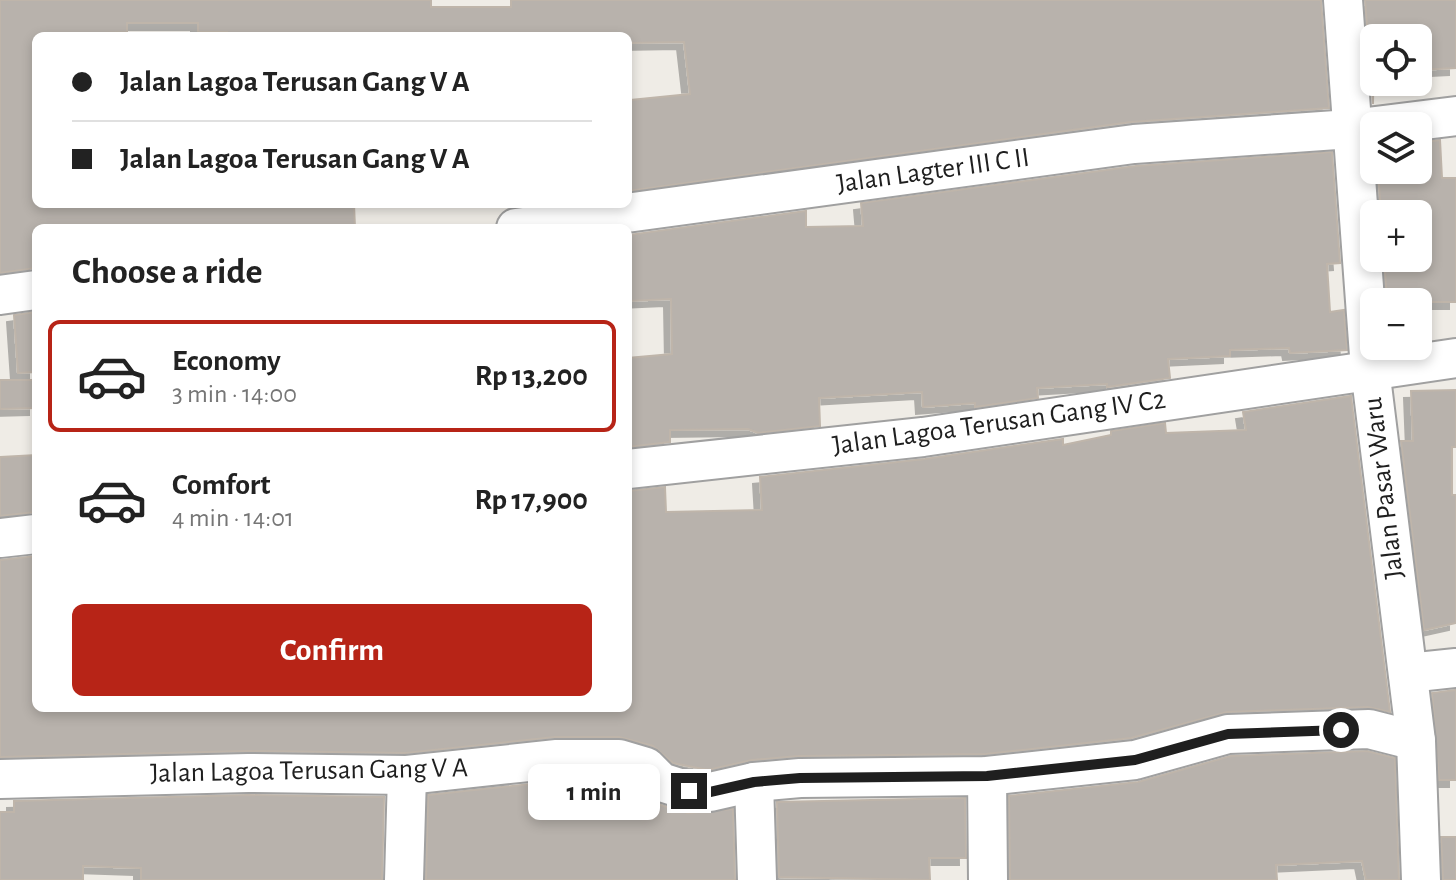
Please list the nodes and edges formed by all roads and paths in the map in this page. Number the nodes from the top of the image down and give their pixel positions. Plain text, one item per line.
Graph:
1 (1343, 0) edge
2 (1456, 116) edge
3 (1351, 129) junction
4 (545, 224) edge
5 (32, 291) edge
6 (0, 295) edge
7 (1456, 358) edge
8 (1370, 369) junction
9 (632, 469) edge
10 (32, 534) edge
11 (0, 538) edge
12 (1456, 668) edge
13 (1408, 673) junction
14 (1416, 741) junction
15 (407, 775) junction
16 (987, 776) junction
17 (0, 779) edge
18 (754, 782) junction
19 (404, 880) edge
20 (757, 880) edge
21 (988, 880) edge
22 (1421, 880) edge

1 - 3 street, Jalan Pasar Waru
2 - 3 street, Jalan Lagter III C II
3 - 4 street, Jalan Lagter III C II
3 - 8 street, Jalan Pasar Waru
5 - 6 street
7 - 8 street, Jalan Lagoa Terusan Gang IV C2
8 - 9 street, Jalan Lagoa Terusan Gang IV C2
8 - 13 street, Jalan Pasar Waru
10 - 11 street
12 - 13 street
13 - 14 street, Jalan Pasar Waru
14 - 16 street, Jalan Lagoa Terusan Gang V A
14 - 22 street, Jalan Pasar Waru
15 - 17 street, Jalan Lagoa Terusan Gang V A
15 - 18 street, Jalan Lagoa Terusan Gang V A
15 - 19 street
16 - 18 street, Jalan Lagoa Terusan Gang V A
16 - 21 street
18 - 20 street

